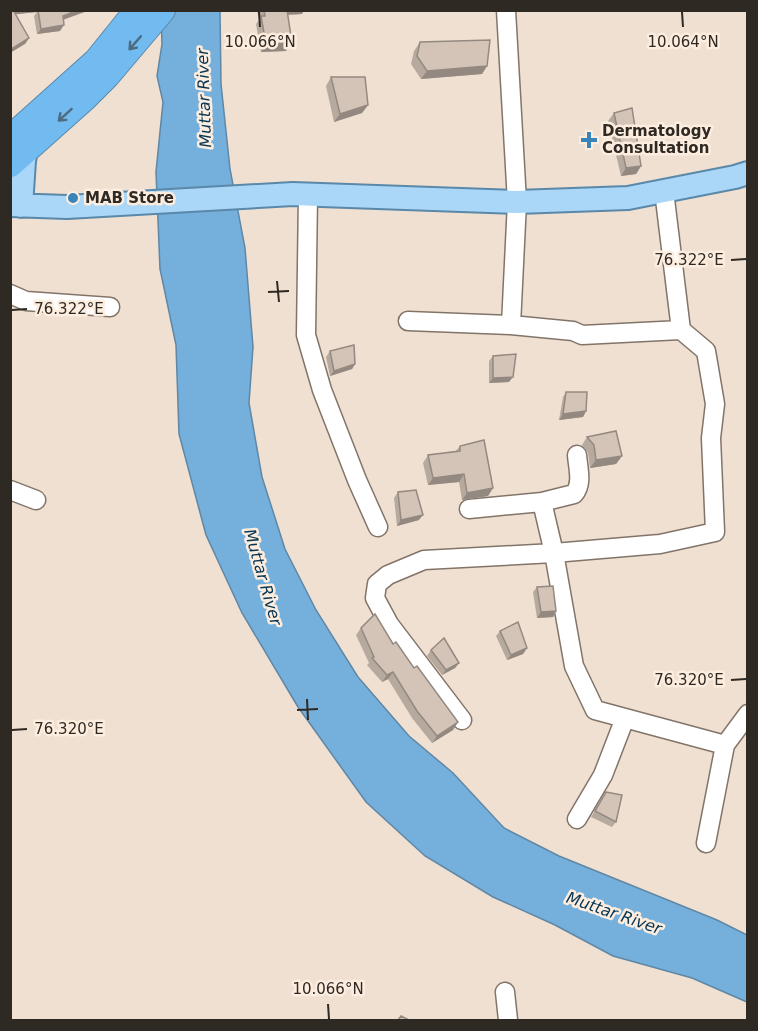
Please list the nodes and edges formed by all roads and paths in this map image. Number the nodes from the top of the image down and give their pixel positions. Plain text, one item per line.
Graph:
1 (138, 10) edge
2 (162, 10) edge
3 (506, 10) edge
4 (102, 68) junction
5 (16, 151) edge
6 (747, 173) edge
7 (664, 191) junction
8 (301, 195) junction
9 (517, 202) junction
10 (16, 205) edge
11 (10, 294) edge
12 (110, 307) dead end
13 (408, 321) dead end
14 (511, 325) junction
15 (681, 330) junction
16 (578, 455) dead end
17 (10, 490) edge
18 (36, 500) dead end
19 (542, 502) junction
20 (469, 509) dead end
21 (378, 527) dead end
22 (554, 553) junction
23 (747, 714) edge
24 (625, 718) junction
25 (462, 720) dead end
26 (725, 745) junction
27 (577, 819) dead end
28 (706, 843) dead end
29 (505, 992) dead end
30 (508, 1020) edge

1 - 4 highway
2 -> 4 highway
3 - 9 street
4 - 5 highway
5 - 10 main road
6 - 7 main road
7 - 9 main road
7 - 15 street
8 - 9 main road
8 - 10 main road
8 - 21 street
9 - 14 street
11 - 12 street
13 - 14 street
14 - 15 street
15 - 22 street
16 - 19 street
17 - 18 street
19 - 20 street
19 - 22 street
22 - 24 street
22 - 25 street
23 - 26 street
24 - 26 street
24 - 27 street
26 - 28 street
29 - 30 street

